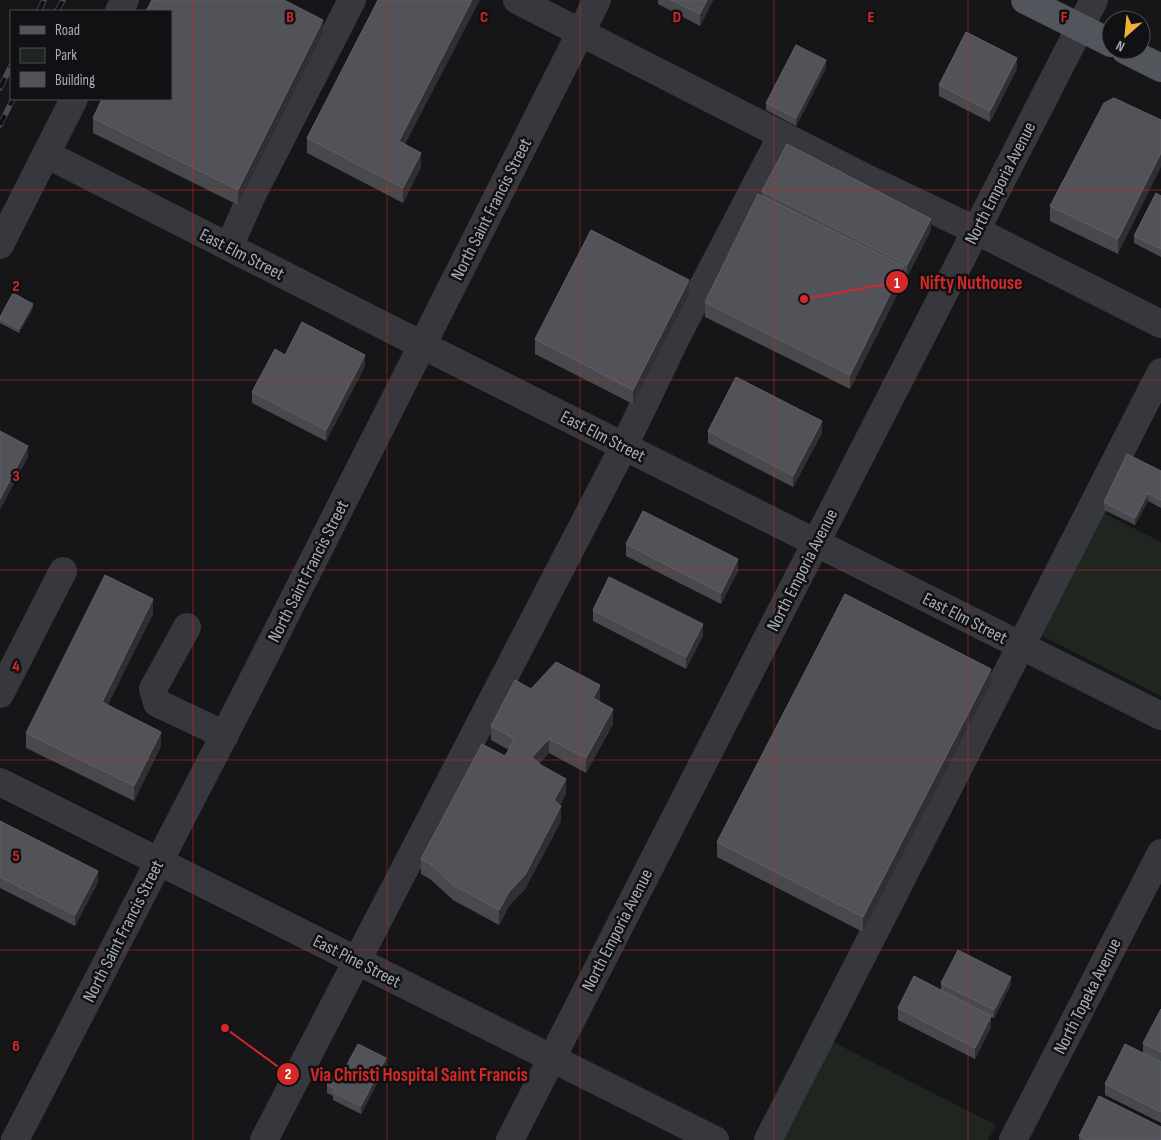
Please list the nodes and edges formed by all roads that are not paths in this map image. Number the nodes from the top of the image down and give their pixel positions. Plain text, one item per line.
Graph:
1 (352, 0) edge
2 (517, 0) edge
3 (597, 0) edge
4 (1025, 0) edge
5 (1094, 0) edge
6 (1080, 28) junction
7 (581, 32) junction
8 (1101, 38) edge
9 (1145, 60) edge
10 (1161, 68) edge
11 (73, 100) edge
12 (782, 135) junction
13 (46, 154) junction
14 (976, 230) junction
15 (0, 245) edge
16 (229, 247) junction
17 (1161, 324) edge
18 (422, 345) junction
19 (1161, 372) edge
20 (624, 446) junction
21 (816, 543) junction
22 (63, 571) dead end
23 (187, 627) dead end
24 (1021, 646) junction
25 (0, 694) edge
26 (1161, 716) edge
27 (224, 735) junction
28 (0, 782) edge
29 (1161, 853) edge
30 (159, 862) junction
31 (357, 961) junction
32 (552, 1059) junction
33 (15, 1140) edge
34 (264, 1140) edge
35 (510, 1140) edge
36 (714, 1140) edge
37 (768, 1140) edge
38 (1013, 1140) edge

1 - 16 street
2 - 7 street
3 - 7 street, North Saint Francis Street
4 - 6 main road
5 - 6 street, North Emporia Avenue
6 - 8 main road
6 - 14 street, North Emporia Avenue
7 - 12 street
7 - 18 street, North Saint Francis Street
9 - 10 main road
11 - 13 street
12 - 14 street
12 - 20 street
13 - 15 street
13 - 16 street, East Elm Street
14 - 17 street
14 - 21 street, North Emporia Avenue
16 - 18 street, East Elm Street
18 - 20 street, East Elm Street
18 - 27 street, North Saint Francis Street
19 - 24 street
20 - 21 street, East Elm Street
20 - 31 street
21 - 24 street, East Elm Street
21 - 32 street, North Emporia Avenue
22 - 25 street
23 - 27 street
24 - 26 street, East Elm Street
24 - 37 street
27 - 30 street, North Saint Francis Street
28 - 30 street, East Pine Street
29 - 38 street, North Topeka Avenue
30 - 31 street, East Pine Street
30 - 33 street, North Saint Francis Street
31 - 32 street, East Pine Street
31 - 34 street
32 - 35 street, North Emporia Avenue
32 - 36 street, East Pine Street

